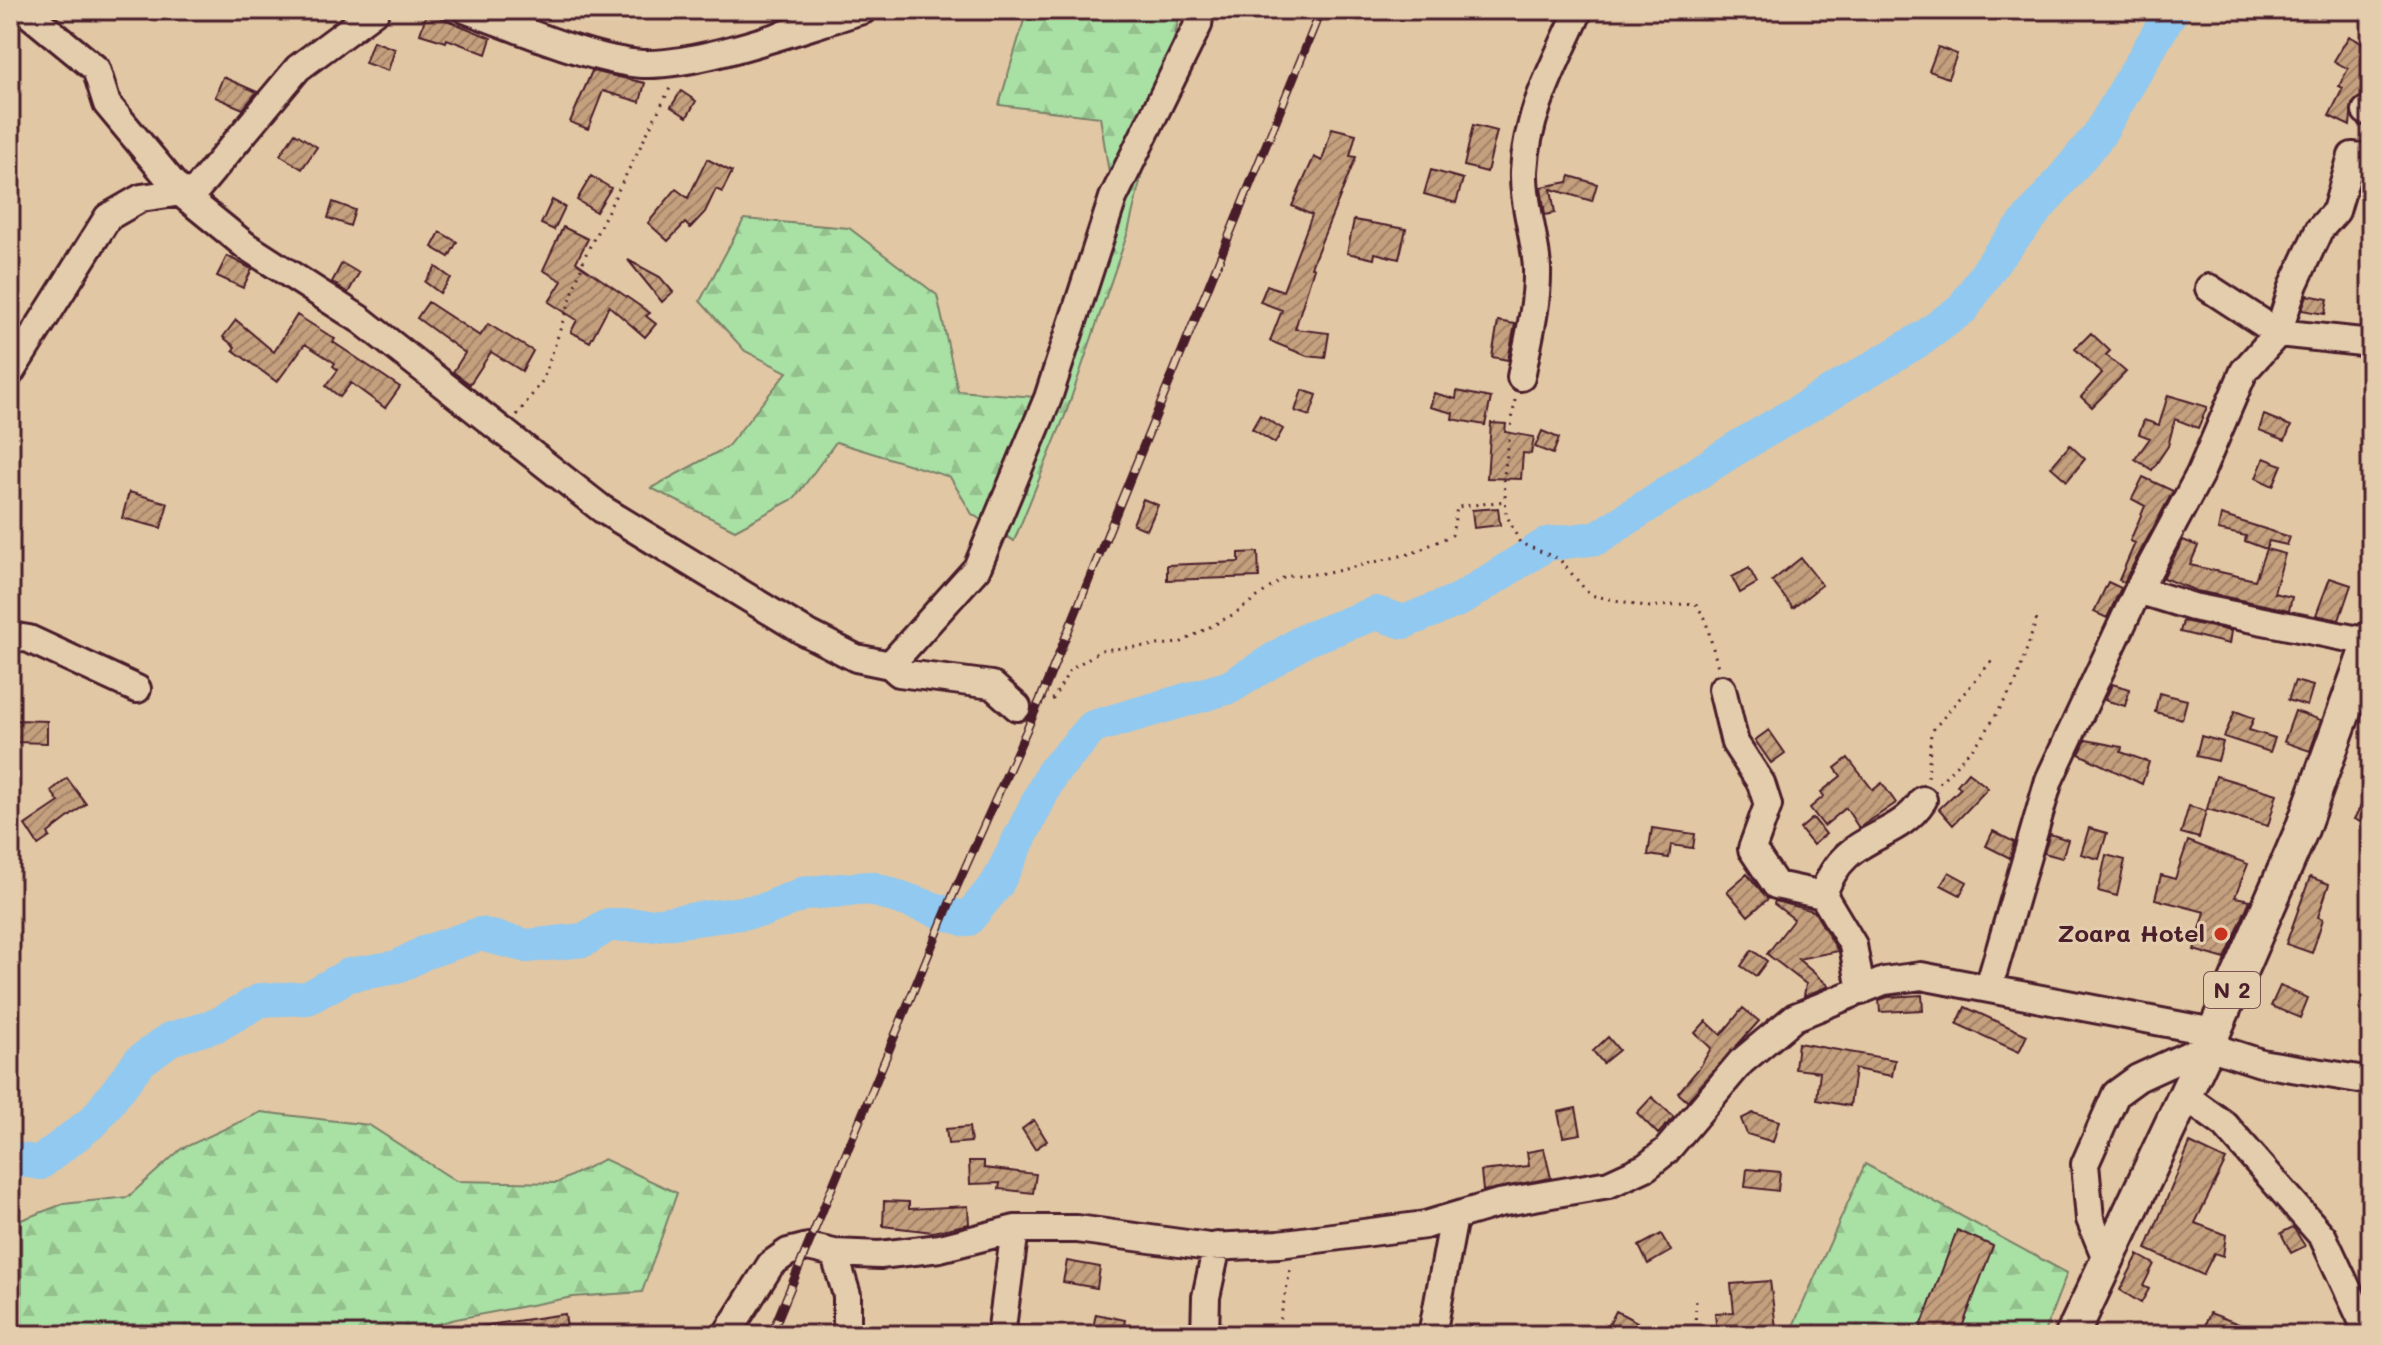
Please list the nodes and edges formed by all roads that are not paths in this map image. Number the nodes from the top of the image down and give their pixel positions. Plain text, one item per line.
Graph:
1 (24, 10) edge
2 (376, 10) edge
3 (467, 10) edge
4 (863, 10) edge
5 (1200, 10) edge
6 (1579, 10) edge
7 (2371, 158) edge
8 (182, 194) junction
9 (2209, 288) dead end
10 (2278, 333) junction
11 (2371, 343) edge
12 (10, 373) edge
13 (1521, 377) road end
14 (2138, 590) junction
15 (10, 636) edge
16 (2370, 640) edge
17 (890, 665) junction
18 (137, 689) dead end
19 (1722, 689) road end
20 (1017, 707) road end
21 (1923, 800) road end
22 (1823, 895) junction
23 (1989, 987) junction
24 (1861, 991) junction
25 (2211, 1039) junction
26 (2371, 1081) edge
27 (2185, 1096) junction
28 (1454, 1217) junction
29 (1015, 1229) junction
30 (1217, 1246) junction
31 (834, 1253) junction
32 (2107, 1261) junction
33 (728, 1334) edge
34 (847, 1335) edge
35 (1001, 1335) edge
36 (1205, 1335) edge
37 (1432, 1335) edge
38 (2072, 1335) edge
39 (2369, 1335) edge

1 - 8 street
2 - 8 street
3 - 4 street
5 - 17 street
6 - 13 street
7 - 10 street
8 - 12 street
8 - 17 street
9 - 10 street
10 - 11 street
10 - 14 street
14 - 16 street
14 - 23 street
15 - 18 street
16 - 25 main road, N 2
17 - 20 street
19 - 22 street
21 - 22 street
22 - 24 street
23 - 24 street
23 - 25 street
24 - 28 street
25 - 26 street
25 - 27 main road, N 2
25 - 32 street
27 - 32 main road, N 2
27 - 39 street
28 - 30 street
28 - 37 street
29 - 30 street
29 - 31 street
29 - 35 street
30 - 36 street
31 - 33 street
31 - 34 street
32 - 38 main road, N 2

